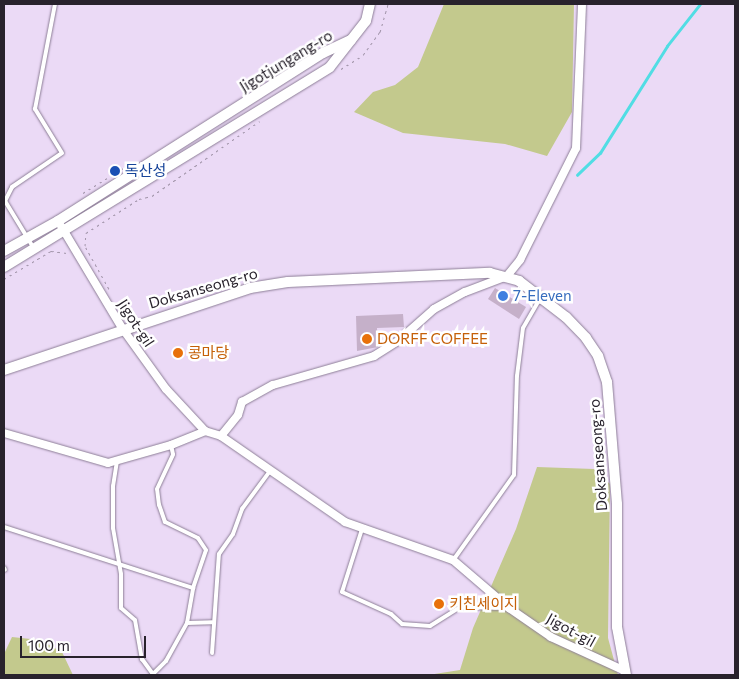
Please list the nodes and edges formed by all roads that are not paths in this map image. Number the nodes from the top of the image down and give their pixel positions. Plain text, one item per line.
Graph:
1 (55, 4) edge
2 (370, 4) edge
3 (582, 4) edge
4 (354, 38) junction
5 (58, 221) junction
6 (65, 232) junction
7 (27, 237) junction
8 (34, 249) junction
9 (4, 251) edge
10 (4, 268) edge
11 (507, 276) junction
12 (541, 296) junction
13 (122, 328) junction
14 (4, 370) edge
15 (204, 431) junction
16 (4, 433) edge
17 (221, 436) junction
18 (171, 445) junction
19 (117, 461) junction
20 (270, 470) junction
21 (4, 527) edge
22 (362, 529) junction
23 (453, 560) junction
24 (117, 562) junction
25 (193, 588) junction
26 (509, 608) junction
27 (212, 622) junction
28 (188, 624) junction
29 (212, 653) dead end
30 (625, 673) edge
31 (152, 674) edge

1 - 7 lane
2 - 4 street
3 - 11 street
4 - 5 street, Jigotjungang-ro
4 - 6 street, Jigotjungang-ro
5 - 6 street, Jigot-gil
5 - 7 street, Jigotjungang-ro
6 - 8 street, Jigotjungang-ro
6 - 13 street, Jigot-gil
7 - 8 lane
7 - 9 street, Jigotjungang-ro
8 - 10 street, Jigotjungang-ro
11 - 12 street, Doksanseong-ro
11 - 13 street, Doksanseong-ro
11 - 17 street
12 - 23 lane
12 - 30 street, Doksanseong-ro
13 - 14 street, Doksanseong-ro
13 - 15 street, Jigot-gil
15 - 17 street, Jigot-gil
15 - 18 street
16 - 19 street
17 - 20 street, Jigot-gil
18 - 19 street
18 - 25 lane
19 - 24 lane
20 - 22 street, Jigot-gil
20 - 27 lane
21 - 24 lane
22 - 23 street, Jigot-gil
22 - 26 lane
23 - 26 street, Jigot-gil
24 - 25 lane
24 - 31 lane
25 - 28 lane
26 - 30 street, Jigot-gil
27 - 28 lane
27 - 29 lane
28 - 31 lane

